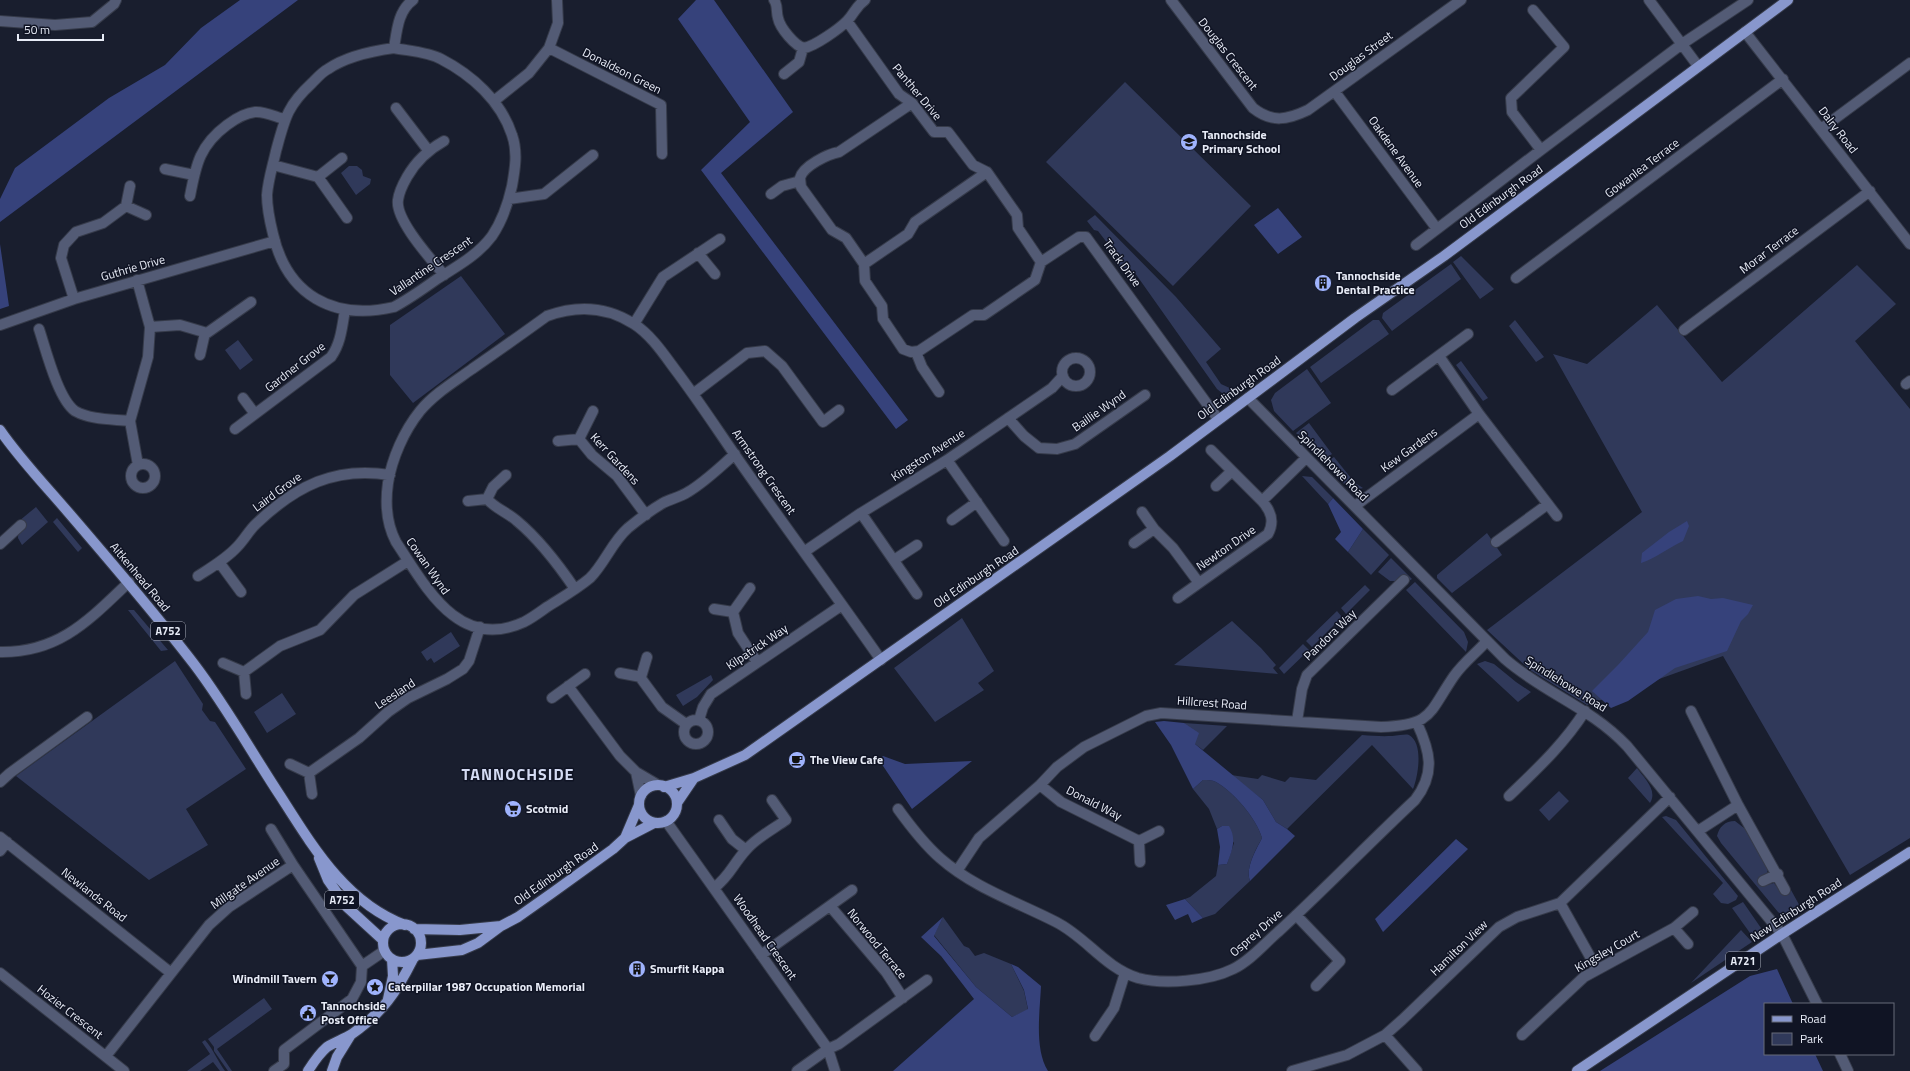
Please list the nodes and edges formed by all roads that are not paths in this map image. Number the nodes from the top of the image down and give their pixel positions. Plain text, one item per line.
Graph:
1 (116, 0) edge
2 (413, 0) edge
3 (557, 0) edge
4 (774, 0) edge
5 (865, 0) edge
6 (1170, 0) edge
7 (1461, 0) edge
8 (1649, 0) edge
9 (1748, 0) edge
10 (1788, 0) edge
11 (1533, 10) dead end
12 (0, 21) edge
13 (847, 21) junction
14 (1745, 32) junction
15 (1682, 44) junction
16 (394, 48) junction
17 (549, 48) junction
18 (803, 48) junction
19 (1910, 63) edge
20 (1698, 66) junction
21 (784, 74) dead end
22 (1782, 79) junction
23 (1335, 92) junction
24 (494, 101) junction
25 (912, 103) junction
26 (396, 108) dead end
27 (1270, 118) joint
28 (284, 120) junction
29 (1821, 129) junction
30 (444, 141) dead end
31 (428, 150) junction
32 (1541, 150) junction
33 (662, 154) dead end
34 (593, 156) dead end
35 (342, 158) dead end
36 (273, 166) junction
37 (165, 169) dead end
38 (987, 172) junction
39 (194, 175) junction
40 (318, 177) junction
41 (800, 181) junction
42 (130, 186) dead end
43 (1870, 191) junction
44 (771, 194) dead end
45 (190, 196) dead end
46 (509, 199) junction
47 (126, 206) junction
48 (146, 215) dead end
49 (347, 218) dead end
50 (1437, 229) junction
51 (720, 239) dead end
52 (275, 241) junction
53 (1910, 244) edge
54 (1416, 246) dead end
55 (698, 253) junction
56 (1042, 262) junction
57 (864, 264) junction
58 (715, 274) dead end
59 (444, 275) junction
60 (1516, 278) dead end
61 (137, 280) junction
62 (74, 299) junction
63 (251, 302) dead end
64 (345, 310) junction
65 (612, 314) joint
66 (634, 324) junction
67 (0, 325) edge
68 (150, 327) junction
69 (39, 329) dead end
70 (1684, 330) dead end
71 (205, 333) junction
72 (1468, 334) dead end
73 (916, 352) junction
74 (200, 355) dead end
75 (1439, 356) junction
76 (1063, 376) dead end
77 (1392, 390) dead end
78 (939, 392) dead end
79 (693, 394) junction
80 (1145, 395) dead end
81 (243, 398) dead end
82 (1248, 398) junction
83 (839, 410) dead end
84 (593, 411) dead end
85 (255, 414) junction
86 (1479, 414) junction
87 (1008, 418) junction
88 (1218, 419) junction
89 (130, 421) junction
90 (235, 429) dead end
91 (0, 430) edge
92 (579, 439) junction
93 (558, 441) dead end
94 (1211, 450) dead end
95 (735, 454) junction
96 (1306, 458) junction
97 (947, 460) junction
98 (138, 465) dead end
99 (1232, 471) junction
100 (390, 475) junction
101 (506, 475) dead end
102 (1216, 486) dead end
103 (487, 499) junction
104 (468, 501) dead end
105 (1262, 501) junction
106 (977, 502) junction
107 (1548, 504) junction
108 (1355, 506) junction
109 (1142, 512) dead end
110 (861, 513) junction
111 (646, 515) junction
112 (1557, 516) dead end
113 (952, 520) dead end
114 (21, 525) dead end
115 (1154, 529) junction
116 (1004, 541) dead end
117 (1496, 542) dead end
118 (1134, 543) dead end
119 (0, 544) edge
120 (917, 545) dead end
121 (804, 552) junction
122 (894, 560) junction
123 (408, 561) junction
124 (219, 562) junction
125 (198, 576) dead end
126 (1404, 580) dead end
127 (129, 582) junction
128 (1199, 583) junction
129 (750, 588) dead end
130 (575, 589) junction
131 (241, 592) dead end
132 (917, 594) dead end
133 (1178, 598) dead end
134 (842, 605) junction
135 (714, 609) dead end
136 (733, 612) junction
137 (480, 628) junction
138 (1486, 642) junction
139 (0, 652) edge
140 (646, 657) dead end
141 (881, 660) junction
142 (757, 662) junction
143 (223, 663) dead end
144 (244, 672) junction
145 (620, 673) dead end
146 (585, 674) dead end
147 (640, 677) junction
148 (568, 686) junction
149 (246, 694) dead end
150 (552, 698) dead end
151 (1585, 711) junction
152 (1691, 711) dead end
153 (87, 717) dead end
154 (699, 720) junction
155 (1297, 721) junction
156 (1417, 722) junction
157 (686, 724) junction
158 (290, 764) dead end
159 (636, 772) junction
160 (309, 773) junction
161 (694, 778) junction
162 (0, 782) edge
163 (1040, 785) junction
164 (661, 786) junction
165 (312, 794) dead end
166 (1509, 796) dead end
167 (1670, 797) junction
168 (772, 800) dead end
169 (640, 801) junction
170 (676, 803) junction
171 (1738, 805) junction
172 (898, 809) dead end
173 (719, 820) dead end
174 (666, 822) junction
175 (654, 823) junction
176 (271, 829) dead end
177 (1160, 830) dead end
178 (1698, 831) junction
179 (625, 838) junction
180 (4, 840) edge
181 (1139, 841) junction
182 (315, 849) junction
183 (746, 850) junction
184 (0, 852) edge
185 (1910, 852) edge
186 (1140, 862) dead end
187 (293, 865) junction
188 (957, 871) junction
189 (1778, 874) junction
190 (1763, 881) dead end
191 (714, 888) junction
192 (852, 890) dead end
193 (1785, 890) dead end
194 (1560, 903) junction
195 (830, 906) junction
196 (1693, 912) dead end
197 (1296, 915) junction
198 (500, 926) junction
199 (409, 927) junction
200 (1674, 928) junction
201 (1782, 934) junction
202 (383, 940) junction
203 (1688, 944) dead end
204 (384, 951) junction
205 (762, 955) junction
206 (415, 957) junction
207 (392, 959) junction
208 (362, 966) junction
209 (1597, 969) junction
210 (0, 973) edge
211 (172, 973) junction
212 (1125, 973) junction
213 (927, 980) dead end
214 (1316, 986) dead end
215 (903, 998) junction
216 (387, 1002) junction
217 (1816, 1003) edge
218 (351, 1035) junction
219 (1384, 1035) junction
220 (1522, 1035) dead end
221 (1095, 1036) dead end
222 (828, 1049) junction
223 (1840, 1055) edge
224 (106, 1056) junction
225 (124, 1071) edge
226 (274, 1071) edge
227 (308, 1071) edge
228 (332, 1071) edge
229 (797, 1071) edge
230 (835, 1071) edge
231 (1292, 1071) edge
232 (1417, 1071) edge
233 (1577, 1071) edge
234 (1848, 1071) edge

1 - 12 street
2 - 16 street
3 - 17 street
4 - 18 street
5 - 13 street
6 - 27 street, Douglas Crescent
7 - 23 street, Douglas Street
8 - 15 street
9 - 15 street, Old Edinburgh Road
10 - 14 main road, Old Edinburgh Road
11 - 32 street
13 - 18 street
13 - 25 street, Panther Drive
14 - 20 main road, Old Edinburgh Road
14 - 22 street, Dalry Road
15 - 20 street
15 - 32 street, Old Edinburgh Road
16 - 24 street, Vallantine Crescent
16 - 28 street, Vallantine Crescent
17 - 24 street
17 - 33 street, Donaldson Green
18 - 21 street
19 - 29 street
20 - 82 main road, Old Edinburgh Road
22 - 29 street, Dalry Road
22 - 60 street, Gowanlea Terrace
23 - 27 street, Douglas Street
23 - 50 street, Oakdene Avenue
24 - 46 street, Vallantine Crescent
25 - 38 street, Panther Drive
25 - 41 street
26 - 31 street
28 - 36 street, Vallantine Crescent
28 - 39 street
29 - 43 street, Dalry Road
30 - 31 street
31 - 59 street
32 - 50 street, Old Edinburgh Road
34 - 46 street
35 - 40 street
36 - 40 street
36 - 52 street, Vallantine Crescent
37 - 39 street
38 - 56 street, Panther Drive
38 - 57 street
39 - 45 street
40 - 49 street
41 - 44 street
41 - 57 street
42 - 47 street
43 - 53 street, Dalry Road
43 - 70 street, Morar Terrace
46 - 59 street, Vallantine Crescent
47 - 48 street
47 - 62 street
50 - 54 street, Old Edinburgh Road
51 - 55 street
52 - 61 street, Guthrie Drive
52 - 64 street, Vallantine Crescent
55 - 58 street
55 - 66 street
56 - 73 street
56 - 88 street, Track Drive
57 - 73 street
59 - 64 street, Vallantine Crescent
61 - 62 street, Guthrie Drive
61 - 68 street
62 - 67 street, Guthrie Drive
63 - 71 street
64 - 85 street, Gardner Grove
65 - 66 street, Armstrong Crescent
65 - 100 street, Cowan Wynd
66 - 79 street, Armstrong Crescent
68 - 71 street
68 - 89 street
69 - 89 street
71 - 74 street
72 - 75 street
73 - 78 street
75 - 77 street
75 - 86 street
76 - 87 street, Kingston Avenue
79 - 83 street
79 - 95 street, Armstrong Crescent
80 - 87 street, Baillie Wynd
81 - 85 street
82 - 88 main road, Old Edinburgh Road
82 - 96 street, Spindlehowe Road
84 - 92 street, Kerr Gardens
85 - 90 street, Gardner Grove
86 - 107 street
86 - 108 street, Kew Gardens
87 - 97 street, Kingston Avenue
88 - 141 main road, Old Edinburgh Road
89 - 98 street
91 - 127 main road, Aitkenhead Road / A752
92 - 93 street, Kerr Gardens
92 - 111 street, Kerr Gardens
94 - 99 street, Newton Drive
95 - 111 street, Cowan Wynd
95 - 121 street, Armstrong Crescent
96 - 105 street
96 - 108 street, Spindlehowe Road
97 - 106 street
97 - 110 street, Kingston Avenue
99 - 102 street
99 - 105 street, Newton Drive
100 - 123 street, Cowan Wynd
100 - 124 street, Laird Grove
101 - 103 street
103 - 104 street
103 - 130 street
105 - 128 street, Newton Drive
106 - 113 street
106 - 116 street
107 - 112 street
107 - 117 street
108 - 138 street, Spindlehowe Road
109 - 115 street
110 - 121 street, Kingston Avenue
110 - 122 street
111 - 130 street, Cowan Wynd
114 - 119 street
115 - 118 street
115 - 128 street
120 - 122 street
121 - 134 street, Armstrong Crescent
122 - 132 street
123 - 137 street, Cowan Wynd
123 - 144 street
124 - 125 street, Laird Grove
124 - 131 street
126 - 155 street, Pandora Way
127 - 139 street
127 - 182 main road, Aitkenhead Road / A752
128 - 133 street, Newton Drive
129 - 136 street
130 - 137 street, Cowan Wynd
134 - 141 street, Armstrong Crescent
134 - 142 street, Kilpatrick Way
135 - 136 street
136 - 142 street
137 - 160 street, Leesland
138 - 151 street, Spindlehowe Road
138 - 156 street, Hillcrest Road
140 - 147 street
141 - 161 main road, Old Edinburgh Road
142 - 154 street, Kilpatrick Way
143 - 144 street
144 - 149 street
145 - 147 street
146 - 148 street
147 - 157 street
148 - 150 street
148 - 159 street
151 - 166 street
151 - 167 street, Spindlehowe Road
152 - 171 street
153 - 162 street
154 - 157 street
154 - 157 street
155 - 156 street, Hillcrest Road
155 - 163 street, Hillcrest Road
156 - 197 street, Osprey Drive
158 - 160 street
159 - 164 street
159 - 169 street
160 - 165 street
161 - 164 main road, Old Edinburgh Road
161 - 170 main road
163 - 181 street, Donald Way
163 - 188 street, Hillcrest Road
164 - 169 main road, Old Edinburgh Road
164 - 170 main road
167 - 178 street, Spindlehowe Road
167 - 194 street, Hamilton View
168 - 183 street
169 - 175 main road
169 - 179 main road, Old Edinburgh Road
170 - 174 main road
171 - 178 street
171 - 189 street
172 - 188 street, Osprey Drive
173 - 183 street
174 - 175 main road, Old Edinburgh Road
174 - 191 street, Woodhead Crescent
175 - 179 main road, Old Edinburgh Road
176 - 187 street
177 - 181 street
178 - 201 street, Spindlehowe Road
179 - 198 main road, Old Edinburgh Road
180 - 184 street
180 - 211 street, Newlands Road
181 - 186 street
182 - 199 main road, Aitkenhead Road / A752
182 - 202 main road, Aitkenhead Road / A752
183 - 191 street
185 - 201 main road, New Edinburgh Road / A721
187 - 208 street, Millgate Avenue
187 - 211 street, Millgate Avenue
188 - 212 street, Osprey Drive
189 - 190 street
189 - 193 street
191 - 205 street, Woodhead Crescent
192 - 195 street, Norwood Terrace
194 - 209 street
194 - 219 street, Hamilton View
195 - 205 street, Norwood Terrace
195 - 215 street, Norwood Terrace
196 - 200 street, Kingsley Court
197 - 212 street, Osprey Drive
197 - 214 street
198 - 199 main road, Old Edinburgh Road
198 - 206 main road, Old Edinburgh Road
199 - 202 main road
199 - 206 main road
200 - 203 street
200 - 209 street, Kingsley Court
201 - 217 street, Spindlehowe Road
201 - 233 main road, New Edinburgh Road / A721
202 - 204 main road
204 - 207 main road
204 - 208 street
205 - 222 street, Woodhead Crescent
206 - 207 main road
206 - 216 main road
207 - 216 main road
208 - 226 street
209 - 220 street, Kingsley Court
210 - 224 street, Hozier Crescent
211 - 224 street, Millgate Avenue
212 - 221 street
213 - 215 street, Norwood Terrace
215 - 222 street, Norwood Terrace
216 - 218 main road
218 - 227 main road
218 - 228 main road
219 - 231 street, Hamilton View
219 - 232 street
222 - 229 street, Norwood Terrace
222 - 230 street, Woodhead Crescent
223 - 234 street
224 - 225 street, Hozier Crescent

